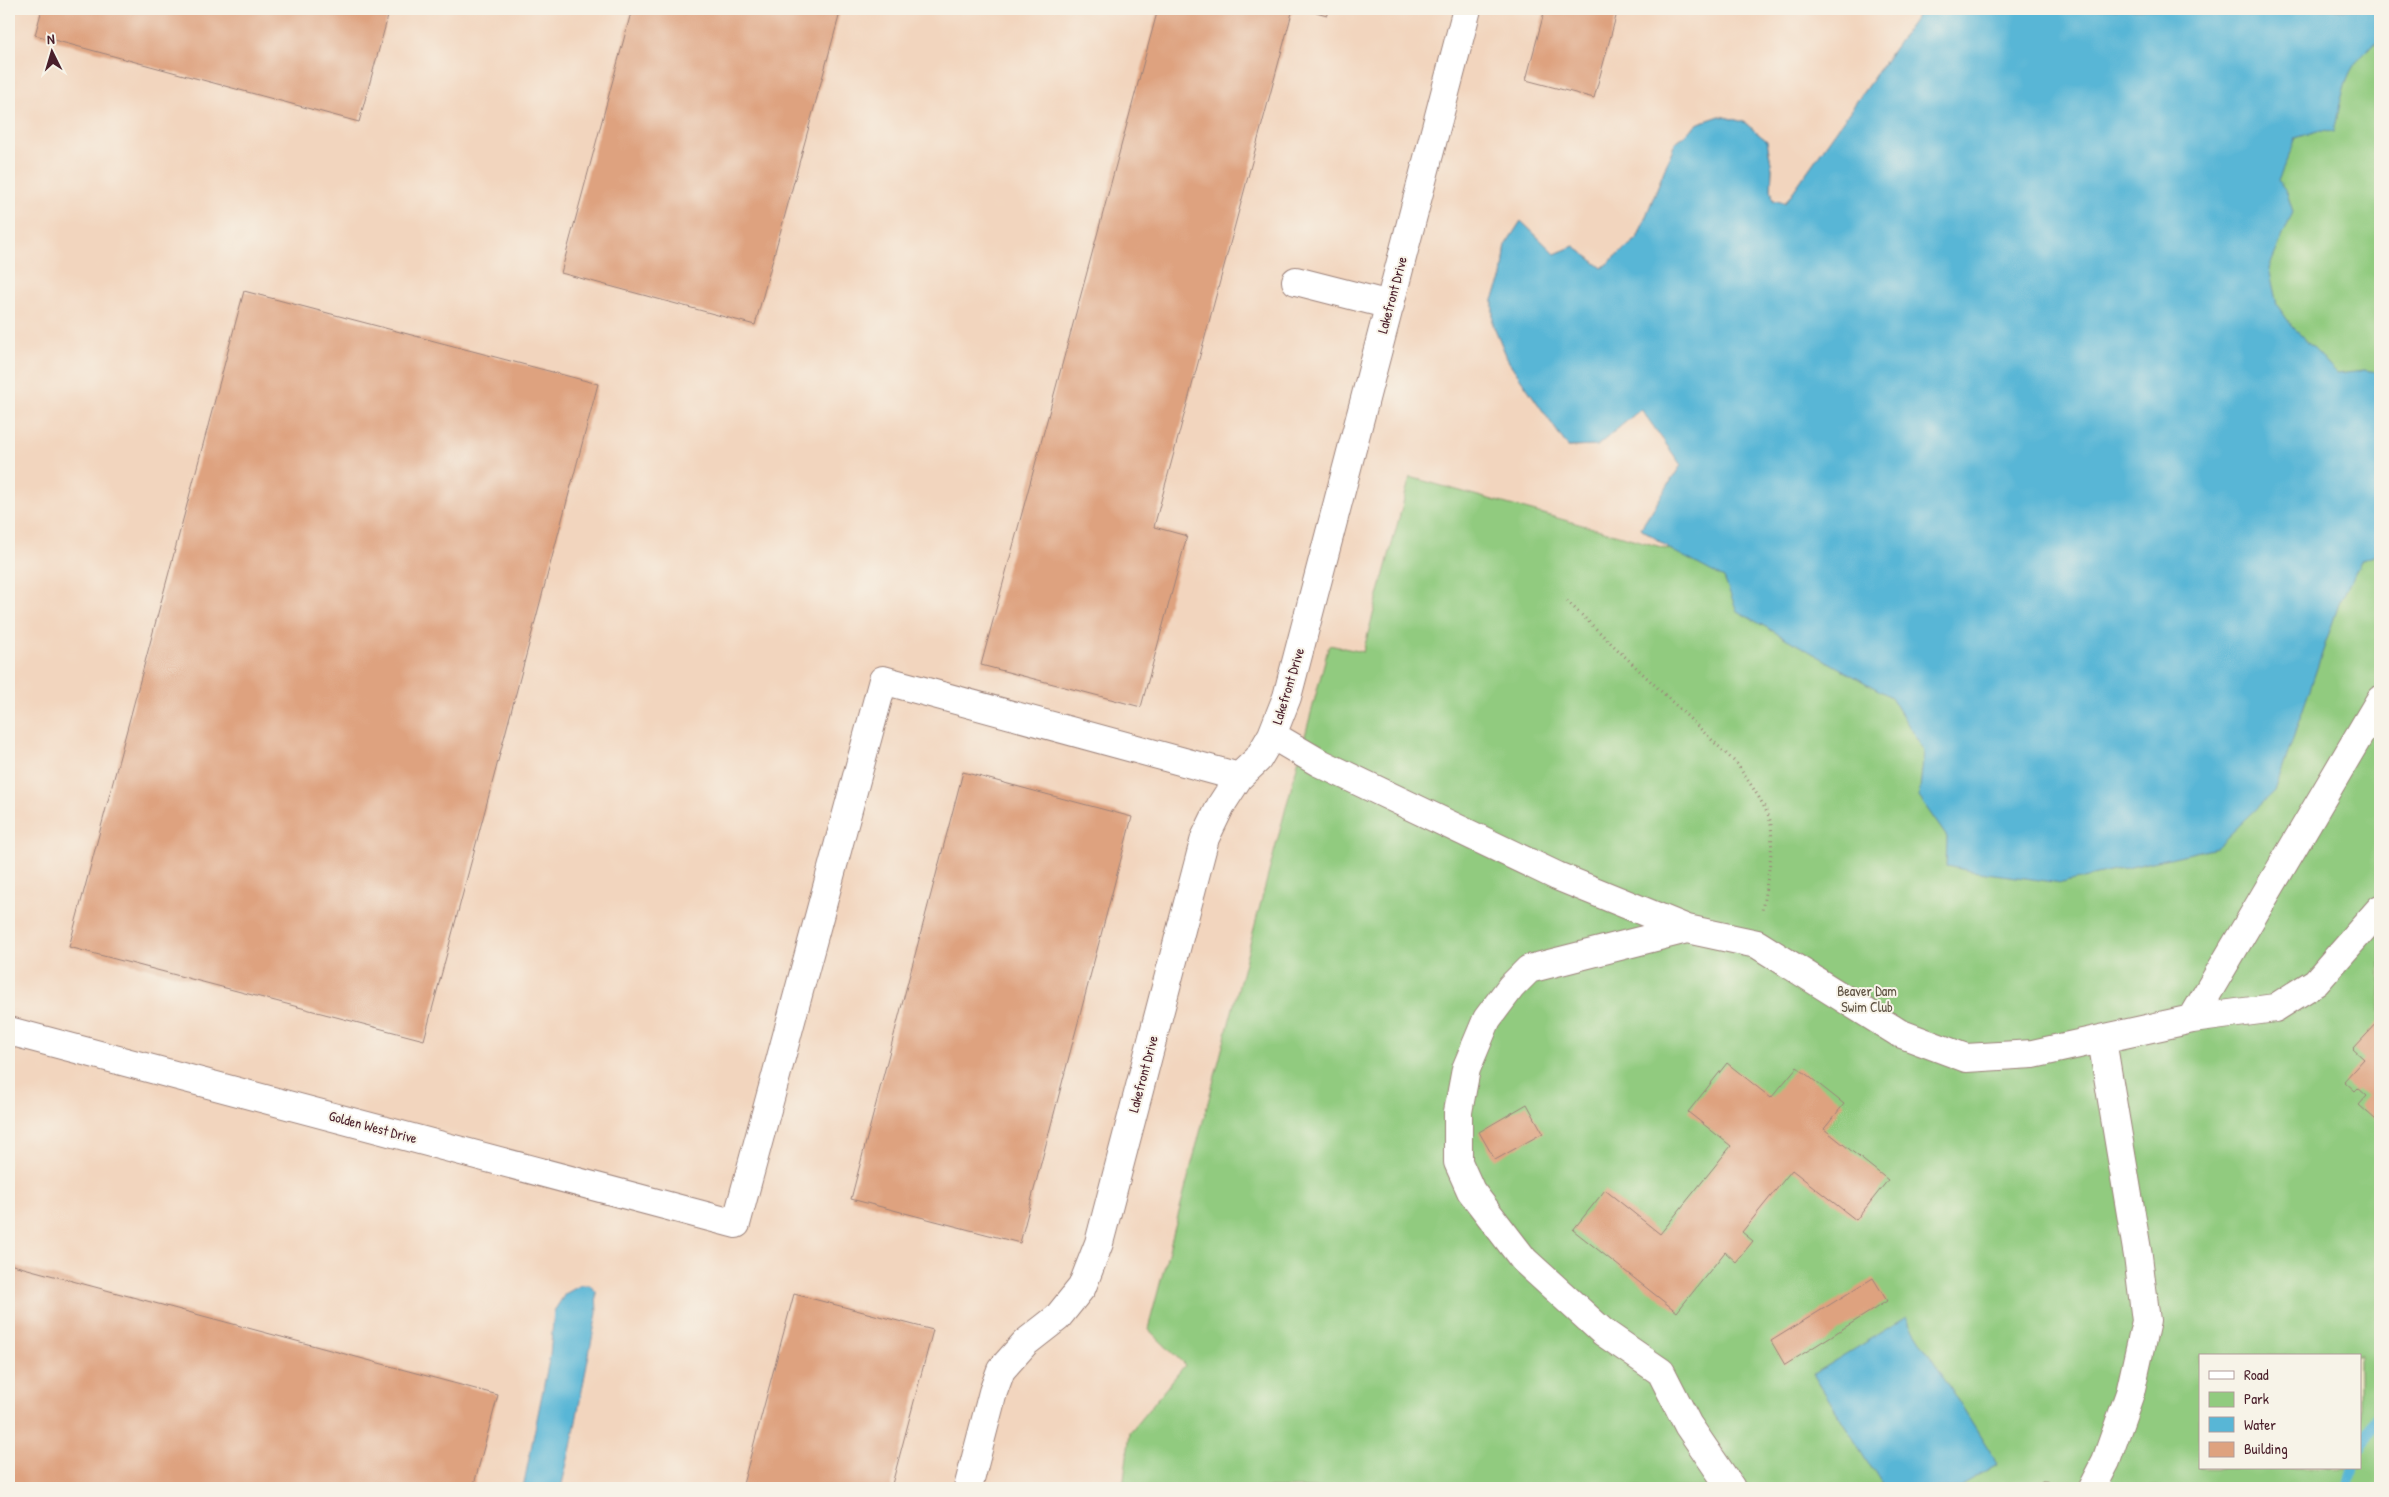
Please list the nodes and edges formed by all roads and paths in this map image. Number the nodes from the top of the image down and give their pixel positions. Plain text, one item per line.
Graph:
1 (1467, 9) edge
2 (1296, 281) dead end
3 (1390, 305) junction
4 (1567, 601) dead end
5 (2380, 700) edge
6 (1272, 735) junction
7 (1239, 777) junction
8 (2380, 909) edge
9 (1687, 929) junction
10 (1757, 944) junction
11 (2192, 1019) junction
12 (9, 1031) edge
13 (2102, 1040) junction
14 (968, 1488) edge
15 (1731, 1488) edge
16 (2092, 1488) edge

1 - 3 street, Lakefront Drive
2 - 3 street
3 - 6 street, Lakefront Drive
4 - 10 path
5 - 11 street
6 - 7 street, Lakefront Drive
6 - 9 street
7 - 12 street, Golden West Drive
7 - 14 street, Lakefront Drive
8 - 11 street
9 - 10 street
9 - 15 street
10 - 13 street
11 - 13 street
13 - 16 street

